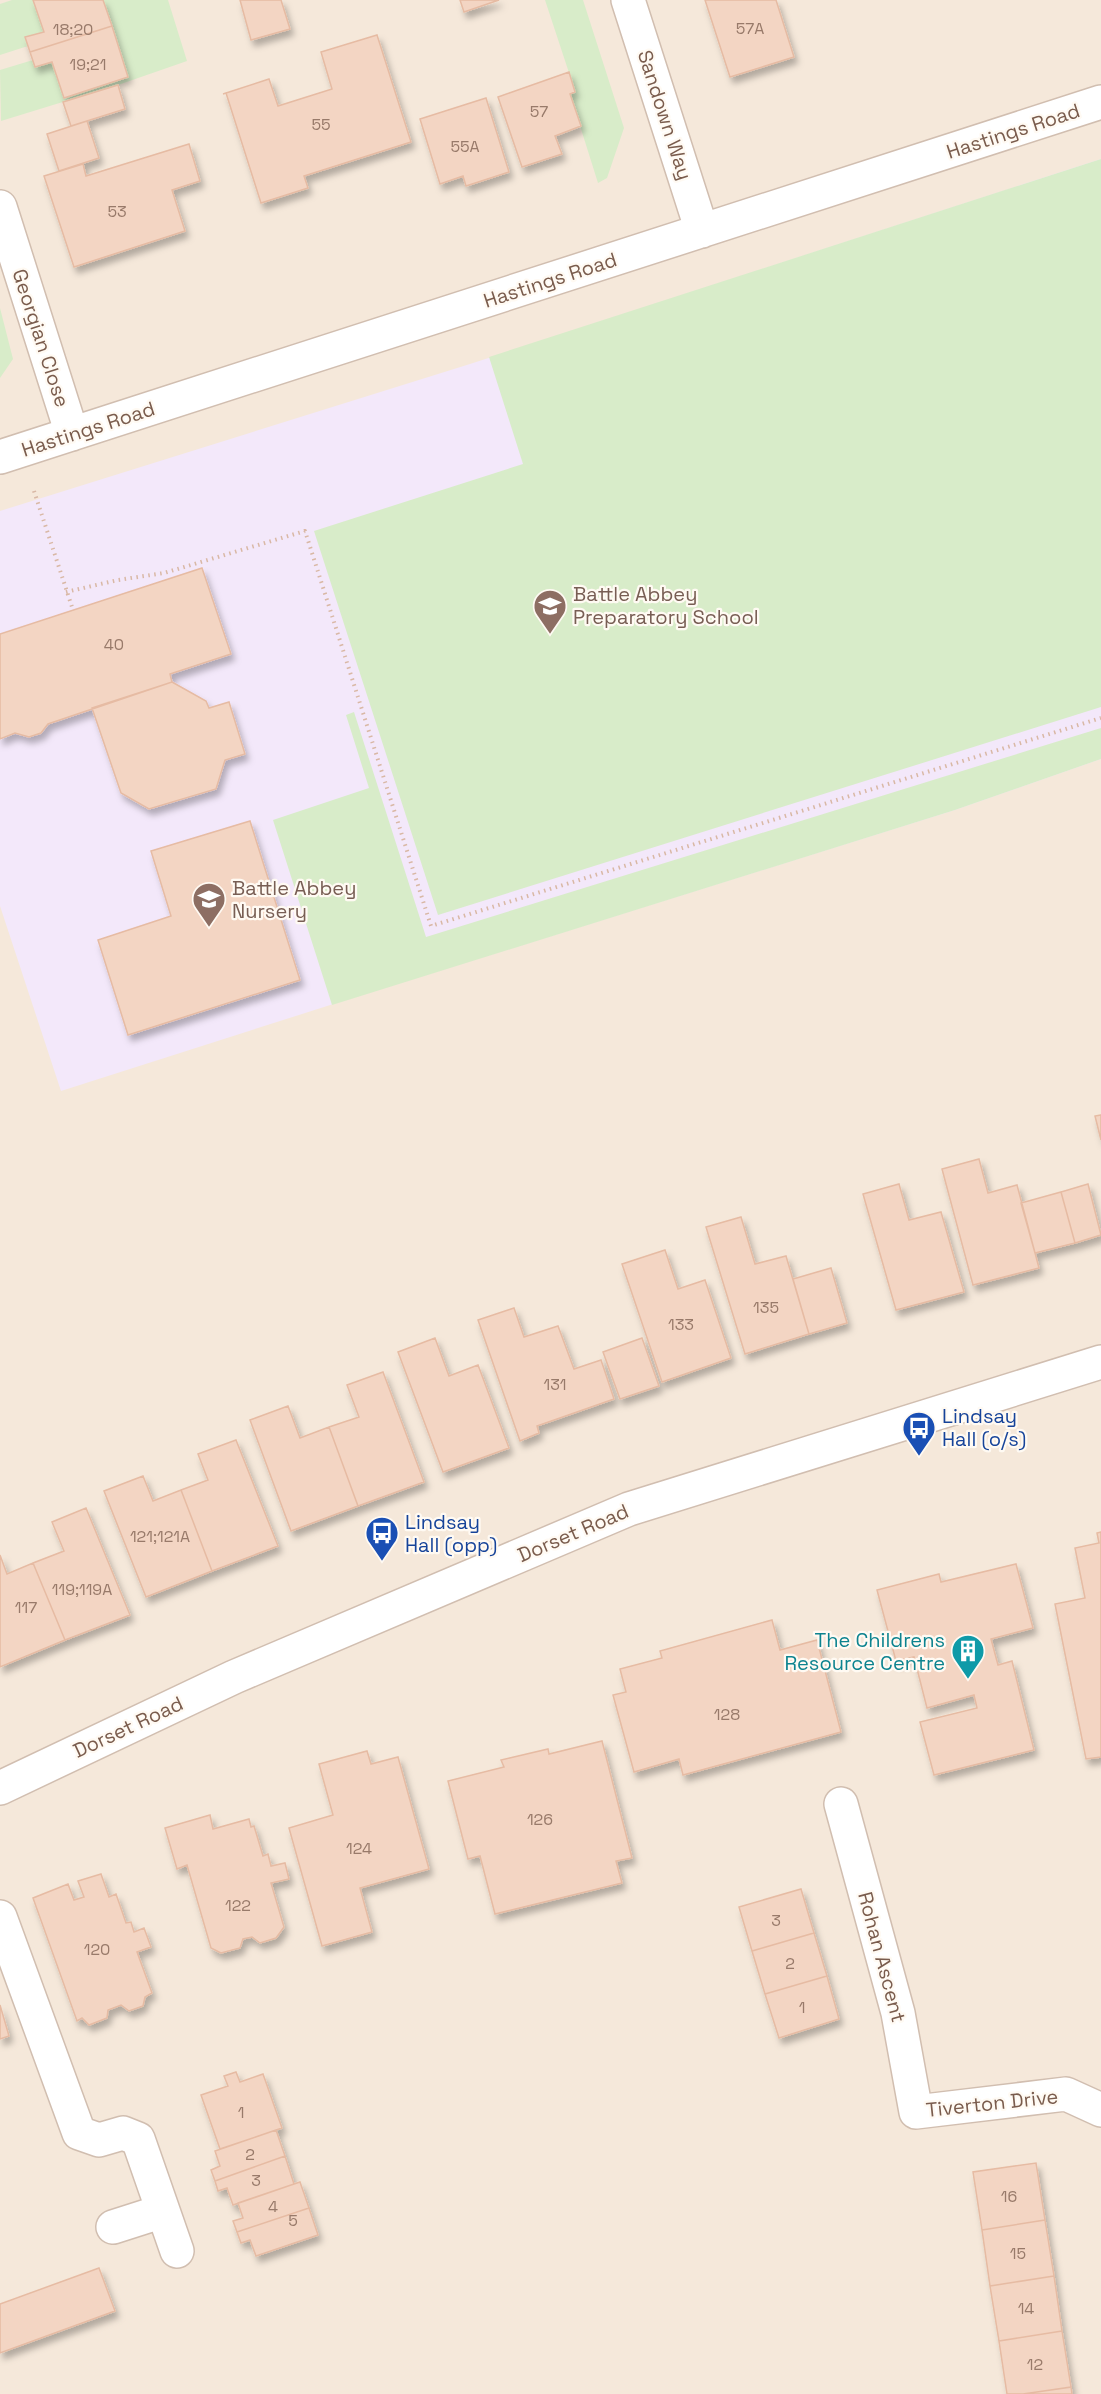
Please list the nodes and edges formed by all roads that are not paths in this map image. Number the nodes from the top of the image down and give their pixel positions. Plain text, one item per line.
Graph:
1 (628, 0) edge
2 (1101, 102) edge
3 (0, 207) edge
4 (702, 231) junction
5 (72, 434) junction
6 (11, 454) edge
7 (1101, 1362) edge
8 (0, 1788) edge
9 (841, 1804) dead end
10 (0, 1917) edge
11 (1101, 2110) edge
12 (916, 2112) joint
13 (163, 2211) junction
14 (113, 2227) dead end
15 (177, 2251) dead end

1 - 4 street, Sandown Way
2 - 4 street, Hastings Road
3 - 5 street, Georgian Close
4 - 5 street, Hastings Road
5 - 6 street, Hastings Road
7 - 8 street, Dorset Road
9 - 12 street, Rohan Ascent
10 - 13 street
11 - 12 street, Tiverton Drive
13 - 14 street
13 - 15 street

